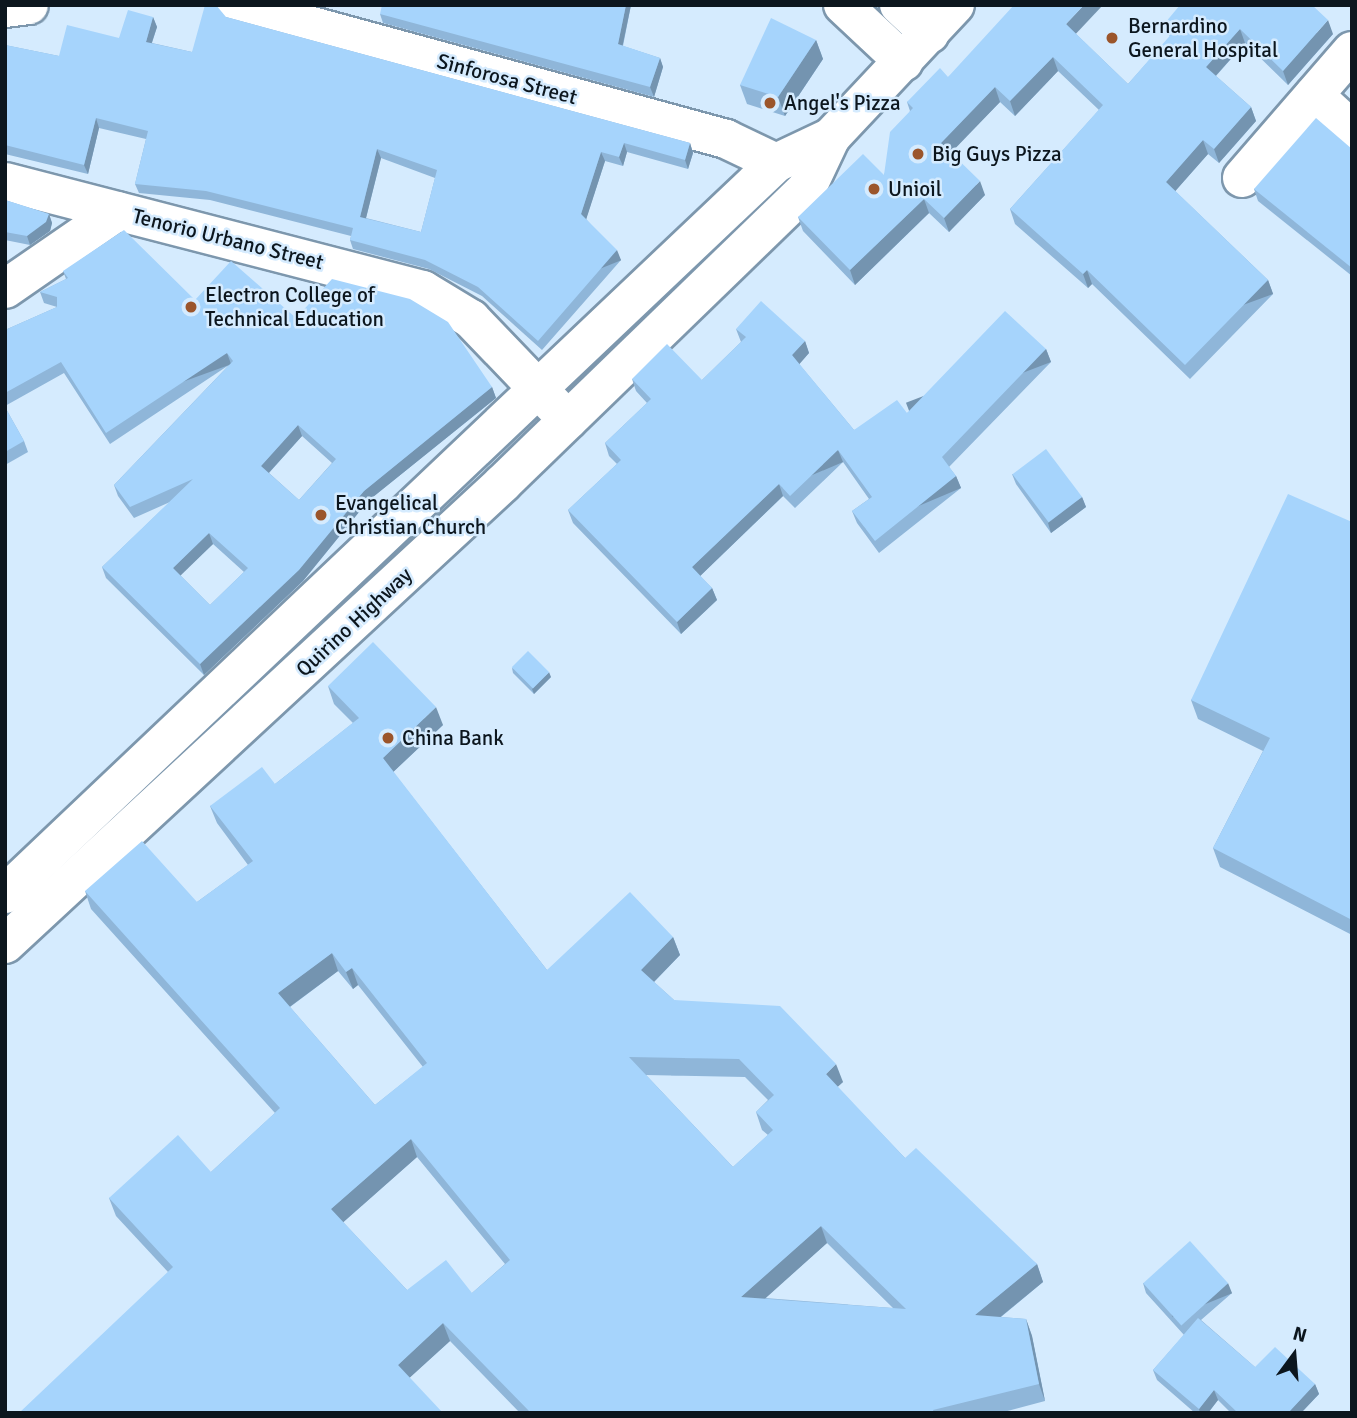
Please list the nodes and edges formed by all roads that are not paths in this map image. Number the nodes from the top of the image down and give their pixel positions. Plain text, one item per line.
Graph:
1 (29, 5) edge
2 (235, 5) edge
3 (844, 5) edge
4 (899, 5) edge
5 (955, 5) edge
6 (5, 8) edge
7 (930, 34) junction
8 (1352, 51) edge
9 (904, 62) junction
10 (1314, 95) junction
11 (1352, 130) edge
12 (831, 136) junction
13 (776, 163) junction
14 (1242, 178) dead end
15 (5, 182) edge
16 (118, 211) junction
17 (5, 289) edge
18 (539, 390) junction
19 (568, 420) junction
20 (473, 452) junction
21 (503, 483) junction
22 (333, 586) junction
23 (361, 615) junction
24 (236, 681) junction
25 (262, 708) junction
26 (5, 894) edge
27 (5, 944) edge

1 - 6 main road
2 - 13 main road, Sinforosa Street
3 - 9 main road
4 - 7 main road
5 - 7 main road, Quirino Highway
7 - 9 main road, Quirino Highway
8 - 10 main road
9 - 12 main road, Quirino Highway
10 - 11 main road
10 - 14 main road
12 - 13 main road, Quirino Highway
12 - 19 main road, Quirino Highway
13 - 18 main road, Quirino Highway
15 - 16 main road, Tenorio Urbano Street
16 - 17 main road
16 - 18 main road, Tenorio Urbano Street
18 - 19 main road, Tenorio Urbano Street
18 - 20 main road, Quirino Highway
19 - 21 main road, Quirino Highway
20 - 21 main road
20 - 22 main road, Quirino Highway
21 - 23 main road, Quirino Highway
22 - 23 main road
22 - 24 main road, Quirino Highway
23 - 25 main road, Quirino Highway
24 - 25 main road
24 - 26 main road, Quirino Highway
25 - 27 main road, Quirino Highway

